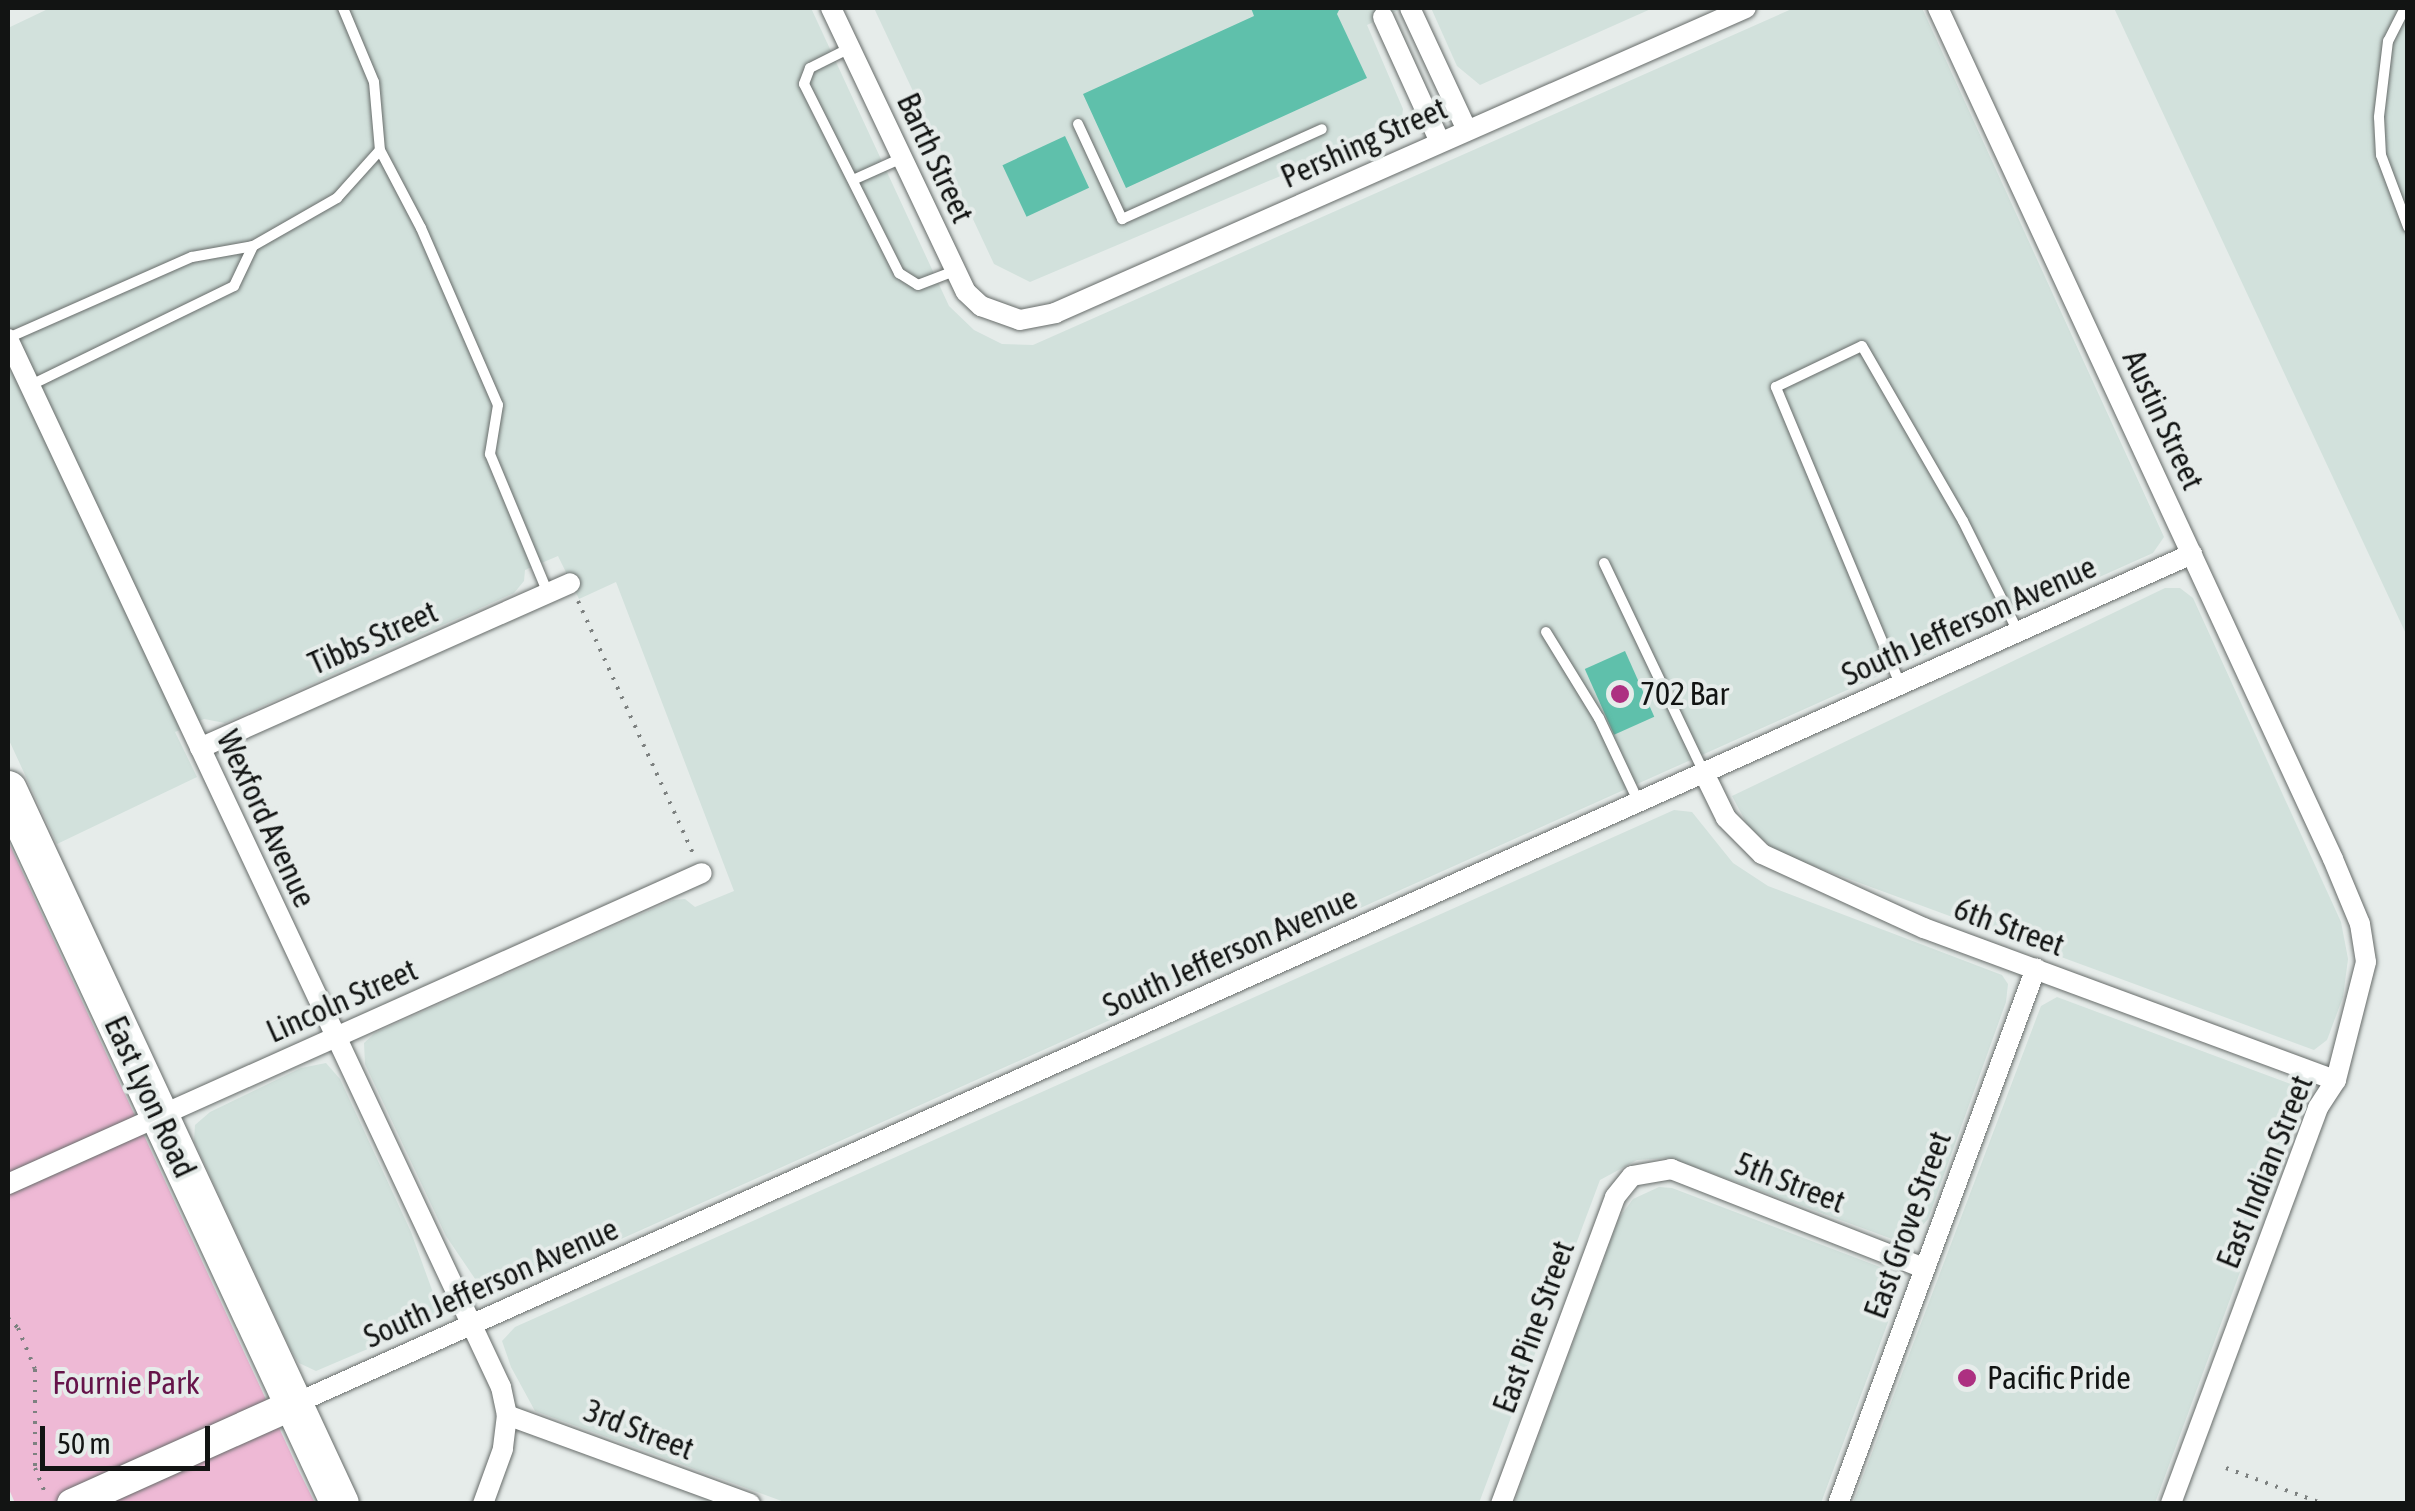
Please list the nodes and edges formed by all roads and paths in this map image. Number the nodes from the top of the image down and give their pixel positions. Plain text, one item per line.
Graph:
1 (343, 8) edge
2 (831, 8) edge
3 (1410, 8) edge
4 (1746, 8) edge
5 (1938, 8) edge
6 (2405, 8) edge
7 (1381, 12) edge
8 (850, 48) junction
9 (1078, 124) dead end
10 (1322, 128) dead end
11 (1467, 130) junction
12 (1440, 142) junction
13 (380, 150) junction
14 (902, 158) junction
15 (853, 180) junction
16 (2408, 227) edge
17 (253, 246) junction
18 (955, 272) junction
19 (1003, 318) joint
20 (8, 338) edge
21 (30, 385) junction
22 (2192, 554) junction
23 (1604, 563) dead end
24 (570, 583) joint
25 (548, 592) junction
26 (1546, 632) dead end
27 (2018, 632) junction
28 (1900, 684) junction
29 (200, 748) junction
30 (1704, 772) junction
31 (8, 790) edge
32 (1638, 802) junction
33 (2333, 858) joint
34 (702, 874) joint
35 (2036, 968) junction
36 (334, 1037) junction
37 (2336, 1080) junction
38 (159, 1116) junction
39 (1632, 1176) joint
40 (8, 1184) edge
41 (1923, 1268) junction
42 (8, 1318) edge
43 (472, 1324) junction
44 (292, 1405) junction
45 (507, 1415) junction
46 (2226, 1468) dead end
47 (50, 1504) edge
48 (72, 1504) edge
49 (340, 1504) edge
50 (483, 1504) edge
51 (750, 1504) edge
52 (1501, 1504) edge
53 (1838, 1504) edge
54 (2170, 1504) edge
55 (2324, 1504) edge

1 - 13 lane
2 - 8 street, Barth Street
3 - 11 street
4 - 11 street, Pershing Street
5 - 22 street, Austin Street
6 - 16 lane
7 - 12 street
8 - 14 street, Barth Street
8 - 15 lane
9 - 10 lane
11 - 12 street, Pershing Street
12 - 19 street, Pershing Street
13 - 17 lane
13 - 25 lane
14 - 15 lane
14 - 18 street, Barth Street
15 - 18 lane
17 - 20 lane
17 - 21 lane
18 - 19 street, Barth Street
20 - 21 street, Wexford Avenue
21 - 29 street, Wexford Avenue
22 - 27 street, South Jefferson Avenue
22 - 33 street, Austin Street
23 - 30 lane
24 - 25 street, Tibbs Street
24 - 34 path
25 - 29 street, Tibbs Street
26 - 32 lane
27 - 28 street, South Jefferson Avenue
27 - 28 lane
28 - 30 street, South Jefferson Avenue
29 - 36 street, Wexford Avenue
30 - 32 street, South Jefferson Avenue
30 - 35 street, 6th Street
31 - 38 highway, East Lyon Road
32 - 43 street, South Jefferson Avenue
33 - 37 street, East Indian Street
34 - 36 street, Lincoln Street
35 - 37 street, 6th Street
35 - 41 street, East Grove Street
36 - 38 street, Lincoln Street
36 - 43 street, Wexford Avenue
37 - 54 street, East Indian Street
38 - 40 street, Lincoln Street
38 - 44 highway, East Lyon Road
39 - 41 street, 5th Street
39 - 52 street, East Pine Street
41 - 53 street, East Grove Street
42 - 47 path
43 - 44 street, South Jefferson Avenue
43 - 45 street, Wexford Avenue
44 - 48 street
44 - 49 highway, East Lyon Road
45 - 50 street
45 - 51 street, 3rd Street
46 - 55 path

